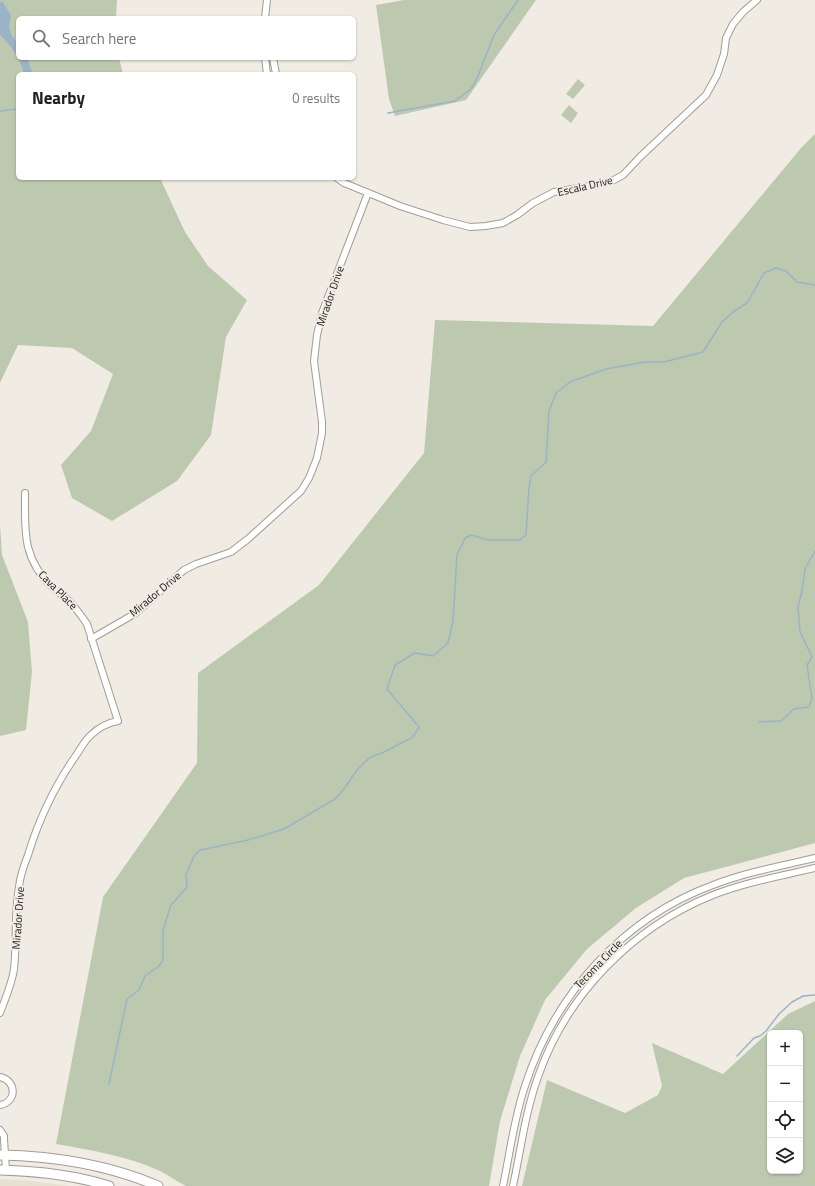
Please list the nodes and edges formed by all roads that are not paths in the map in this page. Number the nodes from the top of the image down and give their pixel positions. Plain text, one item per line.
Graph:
1 (267, 0) edge
2 (757, 0) edge
3 (265, 16) edge
4 (265, 60) edge
5 (273, 60) edge
6 (267, 72) edge
7 (276, 72) edge
8 (340, 180) edge
9 (368, 193) junction
10 (25, 493) dead end
11 (91, 639) junction
12 (815, 858) edge
13 (800, 862) junction
14 (789, 864) junction
15 (815, 868) edge
16 (801, 871) junction
17 (792, 873) junction
18 (659, 912) junction
19 (652, 917) junction
20 (664, 920) junction
21 (657, 924) junction
22 (0, 1013) edge
23 (558, 1013) junction
24 (566, 1018) junction
25 (0, 1077) edge
26 (1, 1106) edge
27 (515, 1124) junction
28 (524, 1127) junction
29 (0, 1130) edge
30 (3, 1155) edge
31 (3, 1170) edge
32 (109, 1186) edge
33 (158, 1186) edge
34 (503, 1186) edge
35 (513, 1186) edge

1 - 3 street
2 - 9 street, Escala Drive
4 - 6 street
5 - 7 street
8 - 9 street, Escala Drive
9 - 11 street, Mirador Drive
10 - 11 street, Cava Place
11 - 22 street, Mirador Drive
12 - 13 street, Tecoma Circle
13 - 14 street, Tecoma Circle
13 - 16 street
14 - 17 street
14 - 18 street, Tecoma Circle
15 - 16 street, Tecoma Circle
16 - 17 street, Tecoma Circle
17 - 20 street, Tecoma Circle
18 - 19 street, Tecoma Circle
18 - 20 street
19 - 21 street
19 - 23 street, Tecoma Circle
20 - 21 street, Tecoma Circle
21 - 24 street, Tecoma Circle
23 - 24 street
23 - 27 street, Tecoma Circle
24 - 28 street, Tecoma Circle
25 - 26 street
27 - 28 street
27 - 34 street, Tecoma Circle
28 - 35 street, Tecoma Circle
29 - 30 street
30 - 31 street
30 - 33 main road
31 - 32 main road

